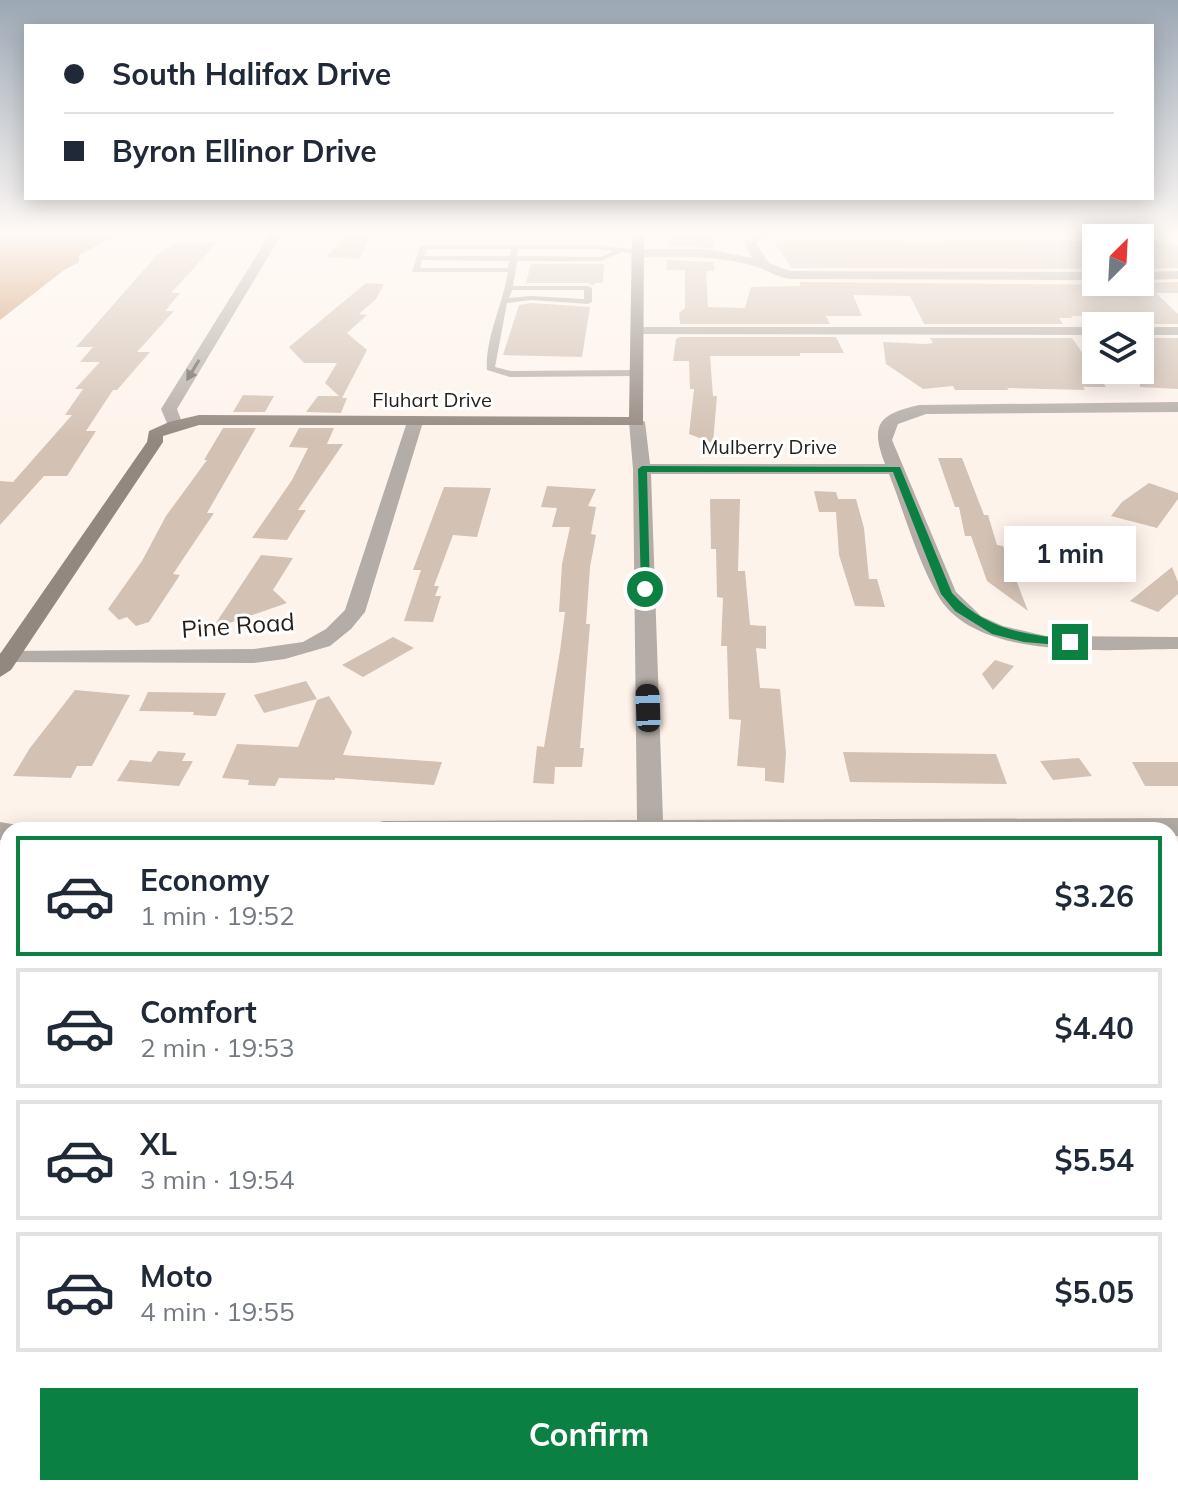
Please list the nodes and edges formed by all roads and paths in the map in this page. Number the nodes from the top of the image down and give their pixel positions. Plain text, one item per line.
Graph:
1 (506, 301) edge
2 (234, 302) edge
3 (549, 302) edge
4 (588, 302) edge
5 (637, 302) edge
6 (637, 331) junction
7 (1082, 331) edge
8 (1154, 331) edge
9 (1178, 331) edge
10 (638, 373) junction
11 (1178, 407) edge
12 (415, 422) junction
13 (637, 422) junction
14 (176, 428) junction
15 (642, 469) junction
16 (896, 469) junction
17 (1178, 643) edge
18 (4, 664) edge
19 (650, 822) edge

1 - 10 lane
2 -> 14 street
3 - 4 lane
5 - 6 street
6 - 7 street
6 - 10 street
8 - 9 street
10 - 13 street
11 - 16 street
12 - 13 street, Fluhart Drive
12 - 14 street, Fluhart Drive
12 - 18 street, Pine Road
13 - 15 street
14 - 18 street, Fluhart Drive
15 - 16 street, Mulberry Drive
15 - 19 street
16 - 17 street

